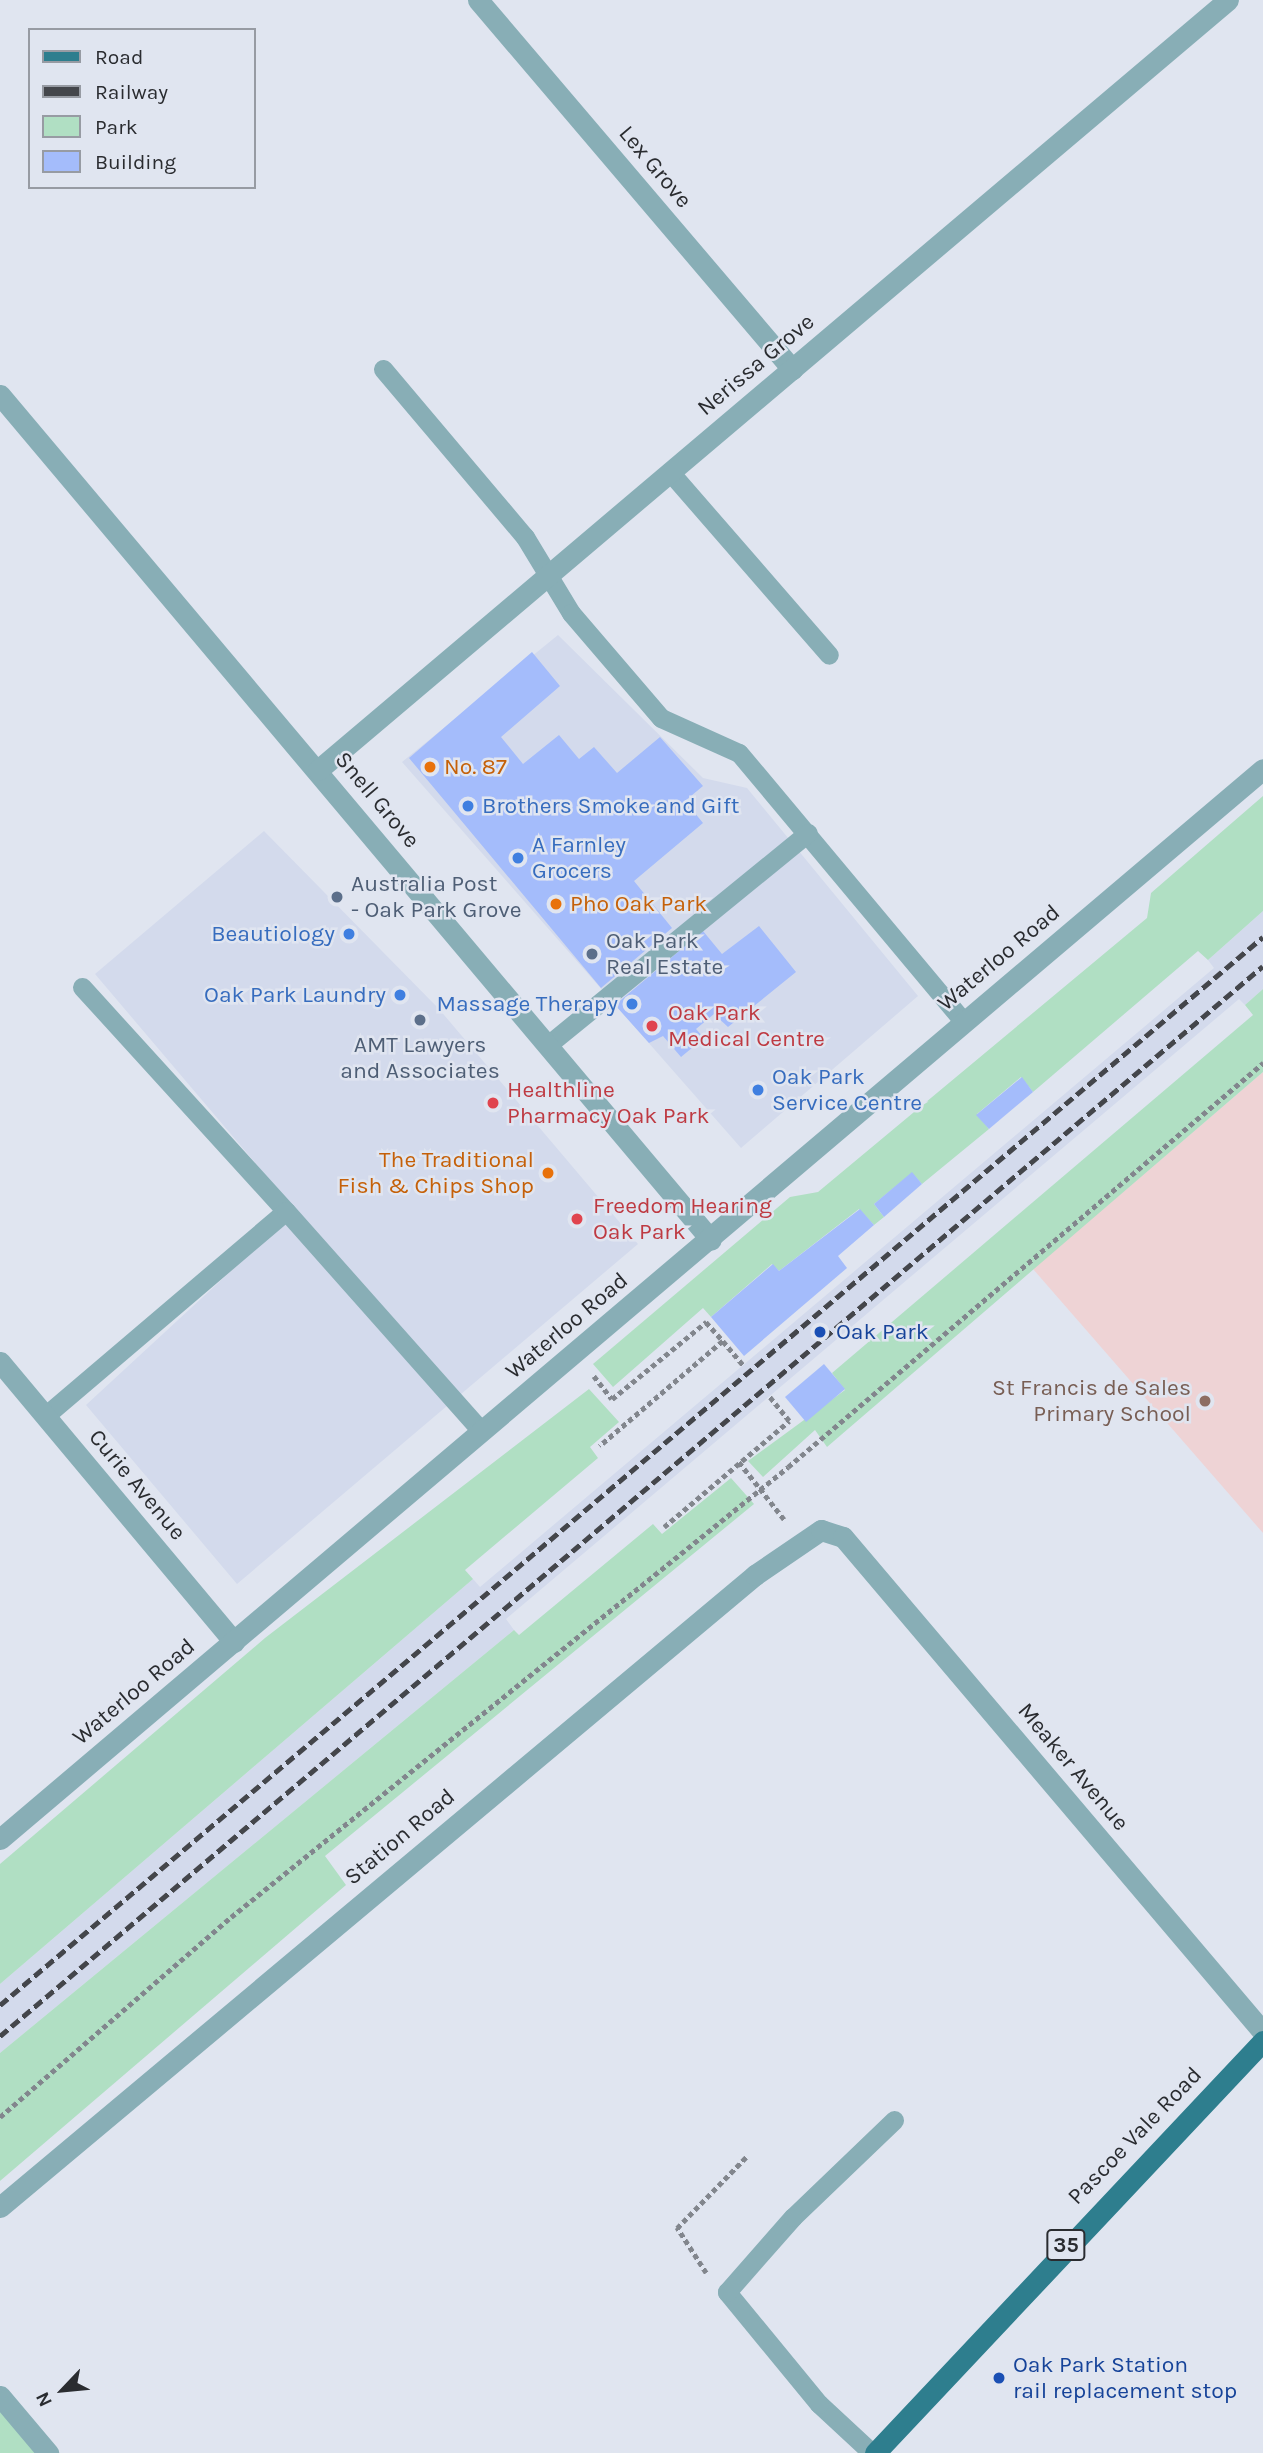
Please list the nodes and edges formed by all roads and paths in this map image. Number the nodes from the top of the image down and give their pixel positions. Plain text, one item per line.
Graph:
1 (478, 0) edge
2 (1228, 0) edge
3 (383, 369) dead end
4 (792, 369) junction
5 (0, 395) edge
6 (670, 472) junction
7 (551, 576) junction
8 (830, 655) dead end
9 (1263, 769) edge
10 (318, 771) junction
11 (808, 833) junction
12 (82, 987) dead end
13 (964, 1022) junction
14 (549, 1045) junction
15 (1263, 1063) edge
16 (286, 1211) junction
17 (711, 1240) junction
18 (723, 1342) junction
19 (0, 1362) edge
20 (744, 1366) dead end
21 (769, 1396) dead end
22 (612, 1399) dead end
23 (46, 1416) junction
24 (481, 1432) junction
25 (600, 1446) dead end
26 (739, 1462) junction
27 (761, 1489) junction
28 (786, 1522) dead end
29 (664, 1527) dead end
30 (843, 1537) joint
31 (234, 1642) junction
32 (0, 1839) edge
33 (1263, 2032) edge
34 (1263, 2041) edge
35 (0, 2117) edge
36 (894, 2120) dead end
37 (746, 2157) dead end
38 (0, 2207) edge
39 (727, 2292) junction
40 (0, 2396) edge
41 (48, 2453) edge
42 (873, 2453) edge

1 - 4 street, Lex Grove
2 - 4 street, Nerissa Grove
3 - 7 lane
4 - 6 street, Nerissa Grove
5 - 10 street, Snell Grove
6 - 7 street, Nerissa Grove
6 - 8 lane
7 - 10 street, Nerissa Grove
7 - 11 lane
9 - 13 street, Waterloo Road
10 - 14 street, Snell Grove
11 - 13 lane
11 - 14 lane
12 - 16 lane
13 - 17 street, Waterloo Road
14 - 17 street, Snell Grove
15 - 27 path
16 - 23 lane
16 - 24 lane
17 - 24 street, Waterloo Road
18 - 20 path
18 - 22 path
18 - 25 path
19 - 23 street, Curie Avenue
21 - 26 path
23 - 31 street, Curie Avenue
24 - 31 street, Waterloo Road
26 - 27 path
26 - 29 path
27 - 28 path
27 - 35 path
30 - 33 street, Meaker Avenue
30 - 38 street, Station Road
31 - 32 street, Waterloo Road
34 - 42 main road, Pascoe Vale Road / 35
36 - 39 lane
37 - 39 path
39 - 42 lane
40 - 41 street

